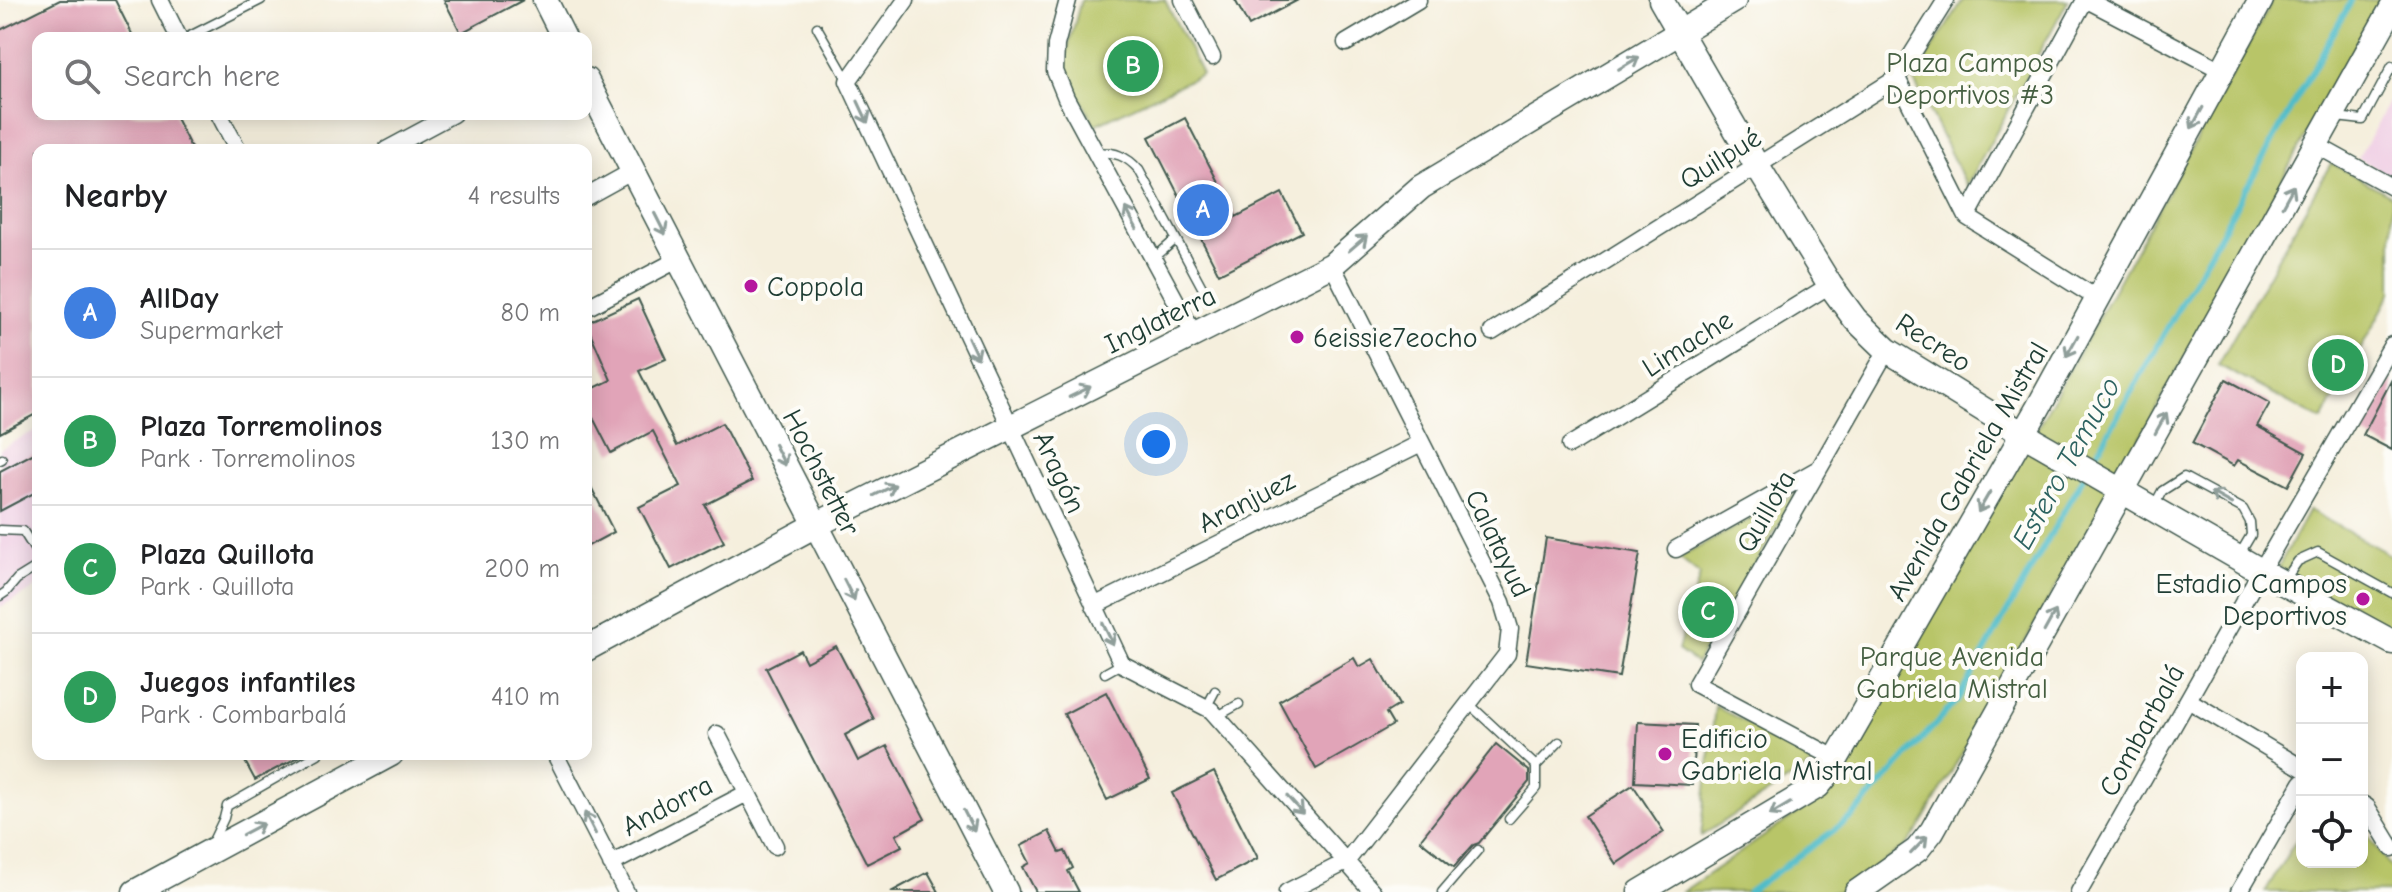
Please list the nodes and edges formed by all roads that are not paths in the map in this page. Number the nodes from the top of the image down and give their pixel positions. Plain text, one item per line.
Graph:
1 (160, 0) edge
2 (261, 0) edge
3 (545, 0) edge
4 (906, 0) edge
5 (1068, 0) edge
6 (1183, 0) edge
7 (1418, 0) edge
8 (1661, 0) edge
9 (1734, 0) edge
10 (1946, 0) edge
11 (2086, 0) edge
12 (2261, 0) edge
13 (2392, 8) edge
14 (817, 27) dead end
15 (176, 32) edge
16 (198, 32) edge
17 (561, 32) edge
18 (1680, 32) junction
19 (1346, 43) dead end
20 (1212, 57) dead end
21 (2392, 66) edge
22 (2223, 71) junction
23 (1897, 78) junction
24 (848, 81) junction
25 (592, 92) edge
26 (2332, 117) junction
27 (222, 120) edge
28 (442, 120) edge
29 (232, 144) edge
30 (397, 144) edge
31 (2316, 145) junction
32 (1096, 153) junction
33 (1757, 166) junction
34 (633, 171) junction
35 (2392, 187) edge
36 (592, 194) edge
37 (1967, 217) junction
38 (1176, 239) junction
39 (679, 259) junction
40 (1153, 259) junction
41 (1332, 265) junction
42 (1830, 285) junction
43 (1203, 289) dead end
44 (2098, 299) junction
45 (592, 305) edge
46 (1492, 332) dead end
47 (1195, 336) junction
48 (2392, 345) edge
49 (1887, 350) junction
50 (1010, 426) junction
51 (2023, 434) junction
52 (1421, 443) junction
53 (1570, 445) dead end
54 (1819, 468) junction
55 (2117, 488) junction
56 (2153, 508) junction
57 (816, 525) junction
58 (0, 530) edge
59 (32, 545) edge
60 (1676, 549) dead end
61 (2238, 557) junction
62 (32, 570) edge
63 (2261, 571) junction
64 (2283, 583) junction
65 (2392, 593) edge
66 (0, 596) edge
67 (1094, 606) junction
68 (2392, 642) edge
69 (592, 646) edge
70 (1122, 664) junction
71 (1105, 673) dead end
72 (1215, 691) dead end
73 (2188, 700) junction
74 (1468, 703) junction
75 (1239, 704) dead end
76 (1211, 712) junction
77 (717, 734) dead end
78 (1559, 742) dead end
79 (1837, 759) junction
80 (308, 760) edge
81 (379, 760) edge
82 (558, 760) edge
83 (2296, 764) edge
84 (1536, 766) junction
85 (747, 793) junction
86 (2296, 793) edge
87 (2368, 809) edge
88 (1509, 819) dead end
89 (775, 846) dead end
90 (2392, 848) edge
91 (1478, 850) dead end
92 (209, 852) junction
93 (1346, 862) junction
94 (611, 864) junction
95 (135, 892) edge
96 (626, 892) edge
97 (1006, 892) edge
98 (1287, 892) edge
99 (1373, 892) edge
100 (1442, 892) edge
101 (1640, 892) edge
102 (1857, 892) edge
103 (2079, 892) edge
104 (2239, 892) edge

1 - 15 street
2 - 16 lane
3 - 17 main road
4 - 24 street
5 - 32 street
6 - 20 street
7 - 19 street
8 - 18 main road, Recreo
9 - 18 main road, Inglaterra
10 - 23 street, Quilpué
11 - 22 street
11 - 37 street
12 - 22 main road, Avenida Gabriela Mistral
13 - 26 main road
14 - 24 lane
18 - 33 main road, Recreo
41 -> 18 main road, Inglaterra
21 - 26 lane
22 -> 44 main road, Avenida Gabriela Mistral
23 - 33 street, Quilpué
23 - 37 street
24 -> 50 street, Aragón
25 - 34 main road, Hochstetter
26 - 31 main road
27 - 29 street
28 - 30 street
31 - 35 street
55 -> 31 main road
32 - 38 lane
40 -> 32 street
33 - 42 main road, Recreo
33 - 46 street, Quilpué
34 - 36 street
34 -> 39 main road, Hochstetter
37 - 44 street
38 - 40 lane
38 - 43 lane
39 - 45 street
39 -> 57 main road, Hochstetter
40 - 47 street
41 - 47 main road, Inglaterra
41 - 52 street, Calatayud
42 - 49 main road, Recreo
42 - 53 street, Limache
44 -> 51 main road, Avenida Gabriela Mistral
50 -> 47 main road, Inglaterra
48 - 63 street, Combarbalá
49 - 51 main road, Recreo
49 - 54 street, Quillota
57 -> 50 main road, Inglaterra
50 - 67 street, Aragón
51 - 55 main road, Recreo
51 -> 79 main road, Avenida Gabriela Mistral
52 - 67 street, Aranjuez
52 - 74 street, Calatayud
54 - 60 street
54 - 79 street, Quillota
55 - 56 main road, Recreo
102 -> 55 main road
56 - 61 main road, Recreo
61 -> 56 lane
57 - 69 main road, Inglaterra
57 -> 97 main road, Hochstetter
58 - 59 lane
61 - 63 main road, Recreo
62 - 66 lane
63 - 64 main road, Recreo
63 - 73 street, Combarbalá
64 - 65 lane
64 - 68 main road, Recreo
67 -> 70 street, Aragón
70 - 71 lane
70 - 76 street
72 - 76 lane
73 - 83 street
73 - 103 street, Combarbalá
74 - 84 lane
74 - 93 street, Calatayud
75 - 76 lane
76 -> 93 street
77 - 85 street, Andorra
78 - 84 lane
79 -> 101 main road, Avenida Gabriela Mistral
80 - 92 lane
92 -> 81 main road
94 -> 82 street
84 - 88 lane
85 - 89 street, Andorra
85 - 94 street, Andorra
86 - 104 street
87 - 90 street
91 - 100 lane
92 - 95 main road
93 - 98 street
93 - 99 street
94 - 96 street

